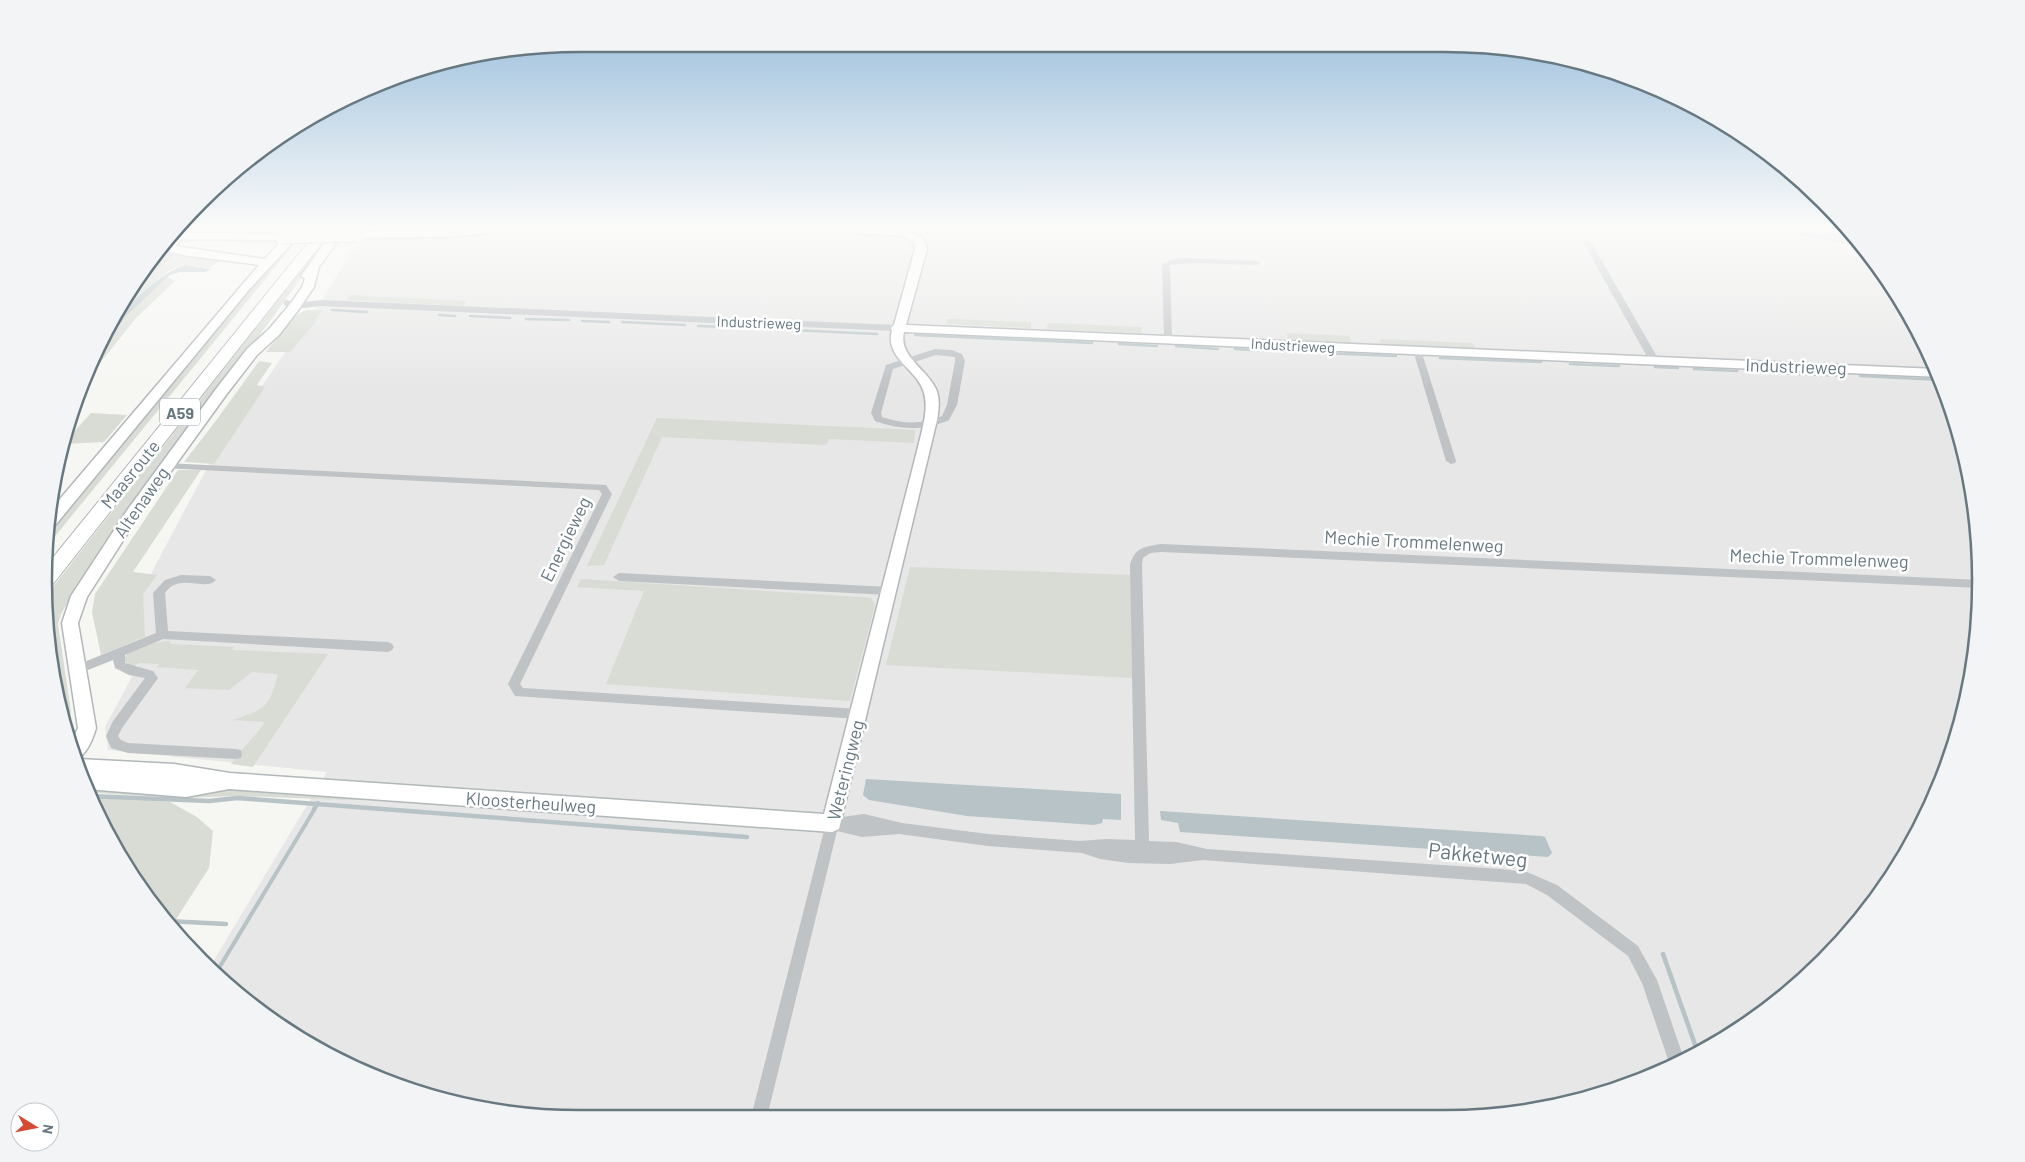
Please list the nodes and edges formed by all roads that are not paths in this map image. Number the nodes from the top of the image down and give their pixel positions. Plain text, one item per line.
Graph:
1 (250, 283) edge
2 (269, 283) edge
3 (283, 283) edge
4 (309, 283) edge
5 (911, 283) edge
6 (1167, 283) edge
7 (1610, 283) edge
8 (294, 303) junction
9 (897, 328) junction
10 (1168, 339) junction
11 (1417, 350) junction
12 (1654, 360) junction
13 (906, 361) junction
14 (1929, 373) edge
15 (929, 424) junction
16 (1451, 461) dead end
17 (166, 466) junction
18 (57, 513) edge
19 (54, 549) edge
20 (53, 571) edge
21 (619, 577) dead end
22 (210, 580) dead end
23 (1972, 584) edge
24 (890, 591) junction
25 (162, 635) junction
26 (388, 647) dead end
27 (120, 651) junction
28 (78, 668) junction
29 (84, 708) junction
30 (859, 714) junction
31 (75, 731) edge
32 (79, 744) edge
33 (236, 754) dead end
34 (87, 768) edge
35 (230, 781) junction
36 (93, 783) edge
37 (832, 824) junction
38 (1142, 852) junction
39 (1676, 1056) edge
40 (761, 1110) edge

1 - 18 street
2 - 19 highway, Maasroute / A59
3 - 20 highway, Maasroute / A59
4 - 8 street, Altenaweg
5 - 9 street
6 - 10 street
7 - 12 street
8 - 9 street, Industrieweg
8 - 17 street, Altenaweg
9 - 10 street, Industrieweg
9 - 13 street
10 - 11 street, Industrieweg
11 - 12 street, Industrieweg
11 - 16 street
12 - 14 street, Industrieweg
13 - 15 street
13 - 15 street
13 - 15 street
15 - 24 street, Weteringweg
17 - 28 street, Altenaweg
17 - 30 street, Energieweg
21 - 24 street
22 - 25 street
23 - 38 street, Mechie Trommelenweg
24 - 30 street, Weteringweg
25 - 26 street
25 - 27 street
27 - 28 street
27 - 33 street
28 - 29 street, Altenaweg
29 - 31 street, Altenaweg
29 - 32 street, Altenaweg
30 - 37 street, Weteringweg
34 - 35 street, Kloosterheulweg
35 - 36 street, Kloosterheulweg
35 - 37 street, Kloosterheulweg
37 - 38 street
37 - 40 street, Weteringweg
38 - 39 street, Pakketweg

